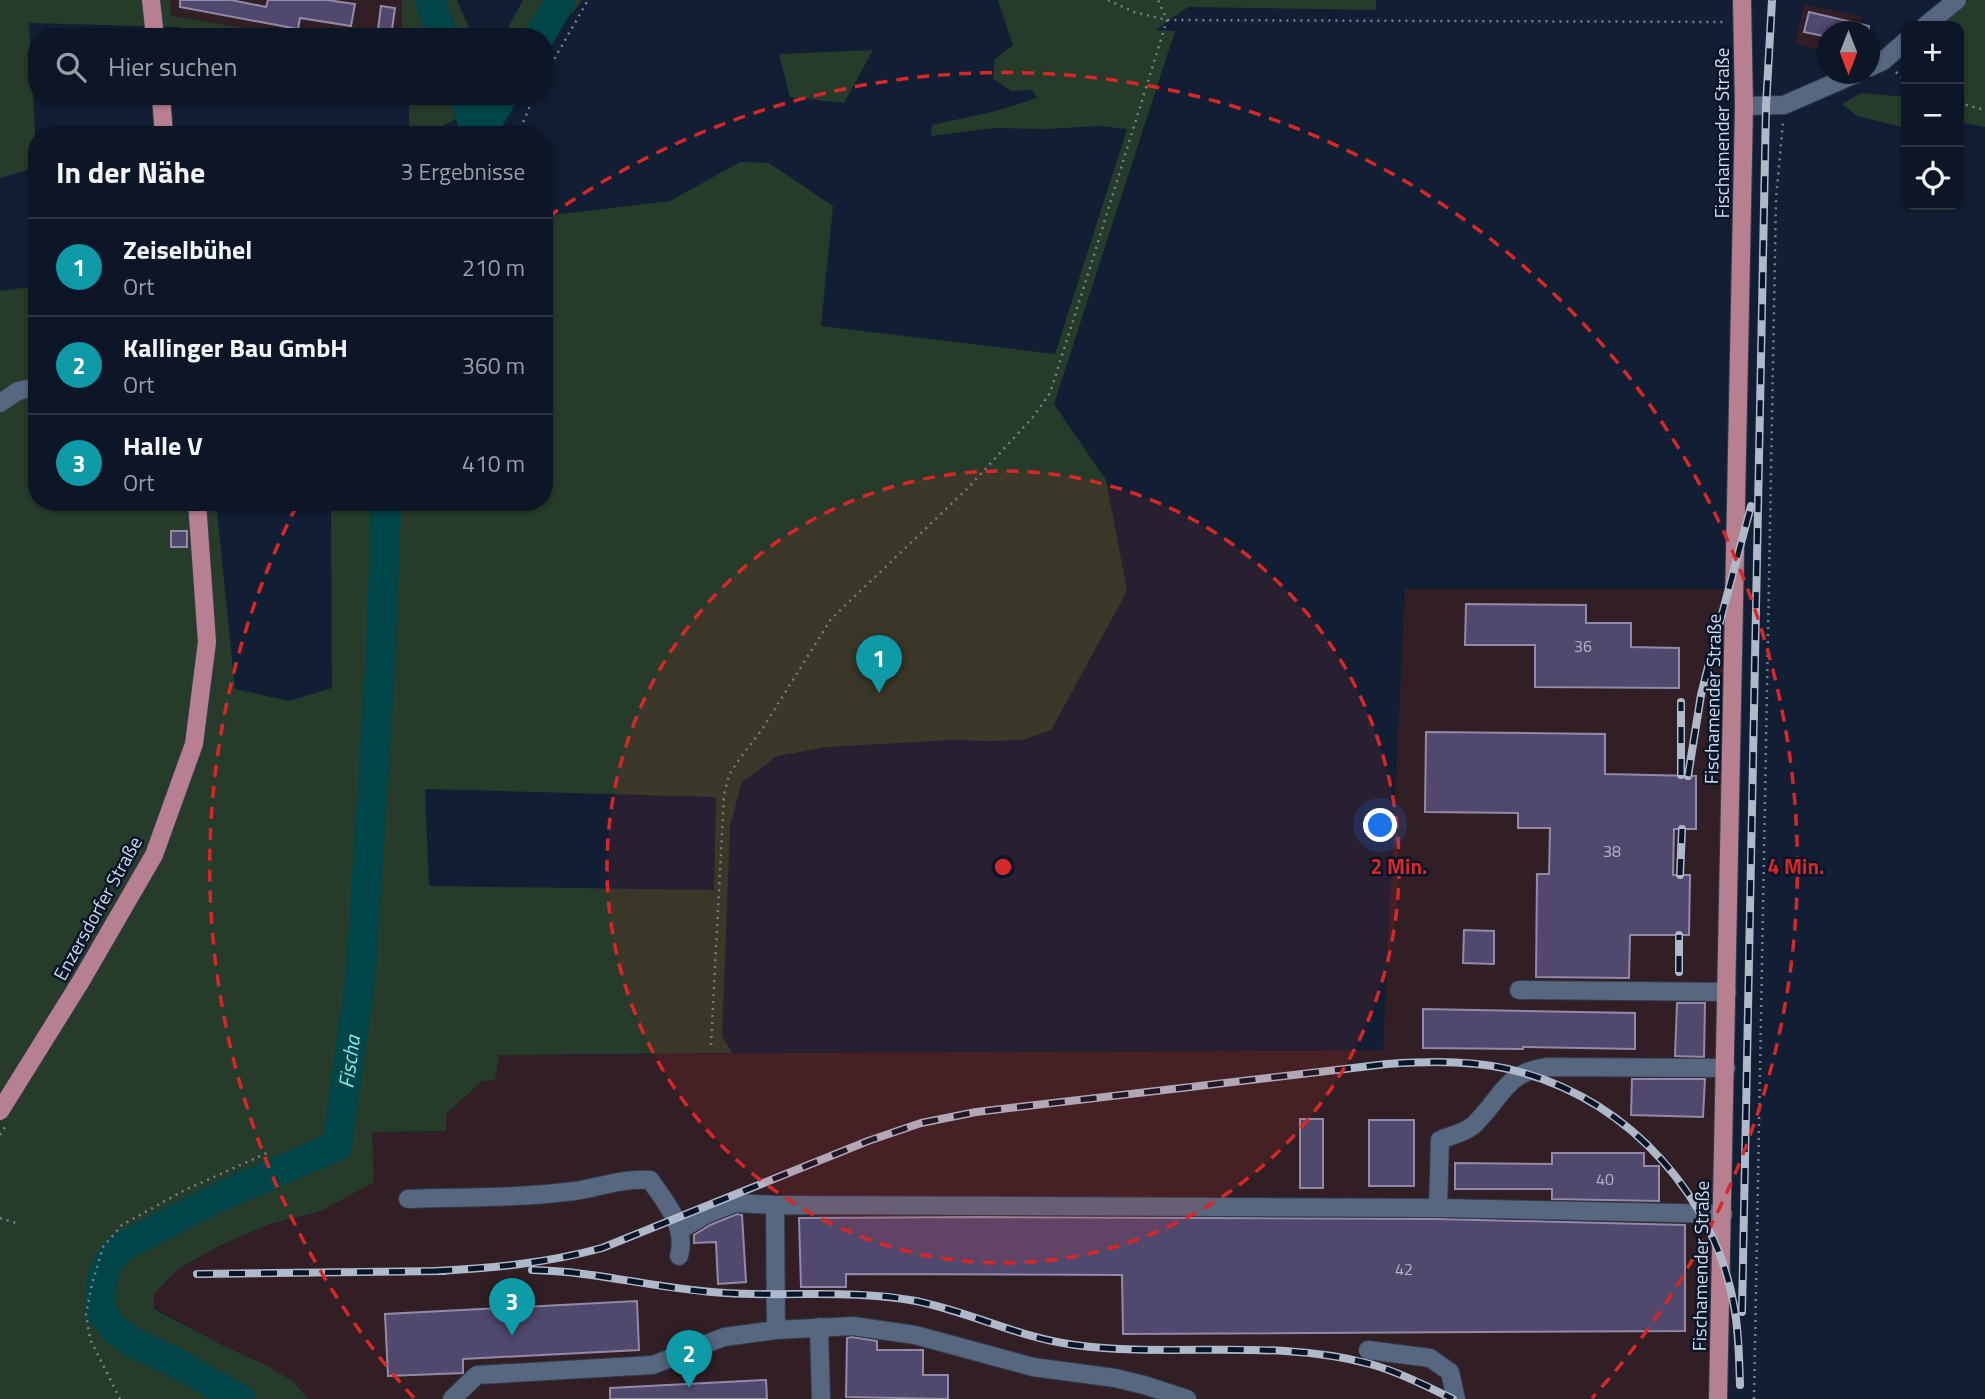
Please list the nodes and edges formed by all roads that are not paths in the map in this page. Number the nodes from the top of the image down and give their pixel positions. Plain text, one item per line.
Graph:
1 (151, 0) edge
2 (1742, 0) edge
3 (1957, 0) edge
4 (1931, 21) edge
5 (154, 28) edge
6 (1901, 45) edge
7 (1880, 62) edge
8 (1832, 84) edge
9 (162, 105) edge
10 (1744, 106) junction
11 (163, 126) edge
12 (28, 389) edge
13 (0, 402) edge
14 (198, 511) edge
15 (1519, 990) dead end
16 (1727, 992) junction
17 (1726, 1068) junction
18 (0, 1111) edge
19 (408, 1199) dead end
20 (775, 1205) junction
21 (1438, 1208) junction
22 (1723, 1214) junction
23 (680, 1230) junction
24 (679, 1256) dead end
25 (819, 1327) junction
26 (775, 1330) junction
27 (1368, 1350) dead end
28 (452, 1399) edge
29 (821, 1399) edge
30 (1187, 1399) edge
31 (1457, 1399) edge
32 (1718, 1399) edge

1 - 5 main road
2 - 10 main road, Fischamender Straße
3 - 4 street
6 - 7 street
8 - 10 street
9 - 11 main road
10 - 16 main road, Fischamender Straße
12 - 13 street
14 - 18 main road, Enzersdorfer Straße
15 - 16 street
16 - 17 main road, Fischamender Straße
17 - 21 street
17 - 22 main road, Fischamender Straße
19 - 23 street
20 - 21 street
20 - 23 street
20 - 26 street
21 - 22 street
22 - 32 main road, Fischamender Straße
23 - 24 street
25 - 26 street
25 - 29 street
25 - 30 street
26 - 28 street
27 - 31 street

